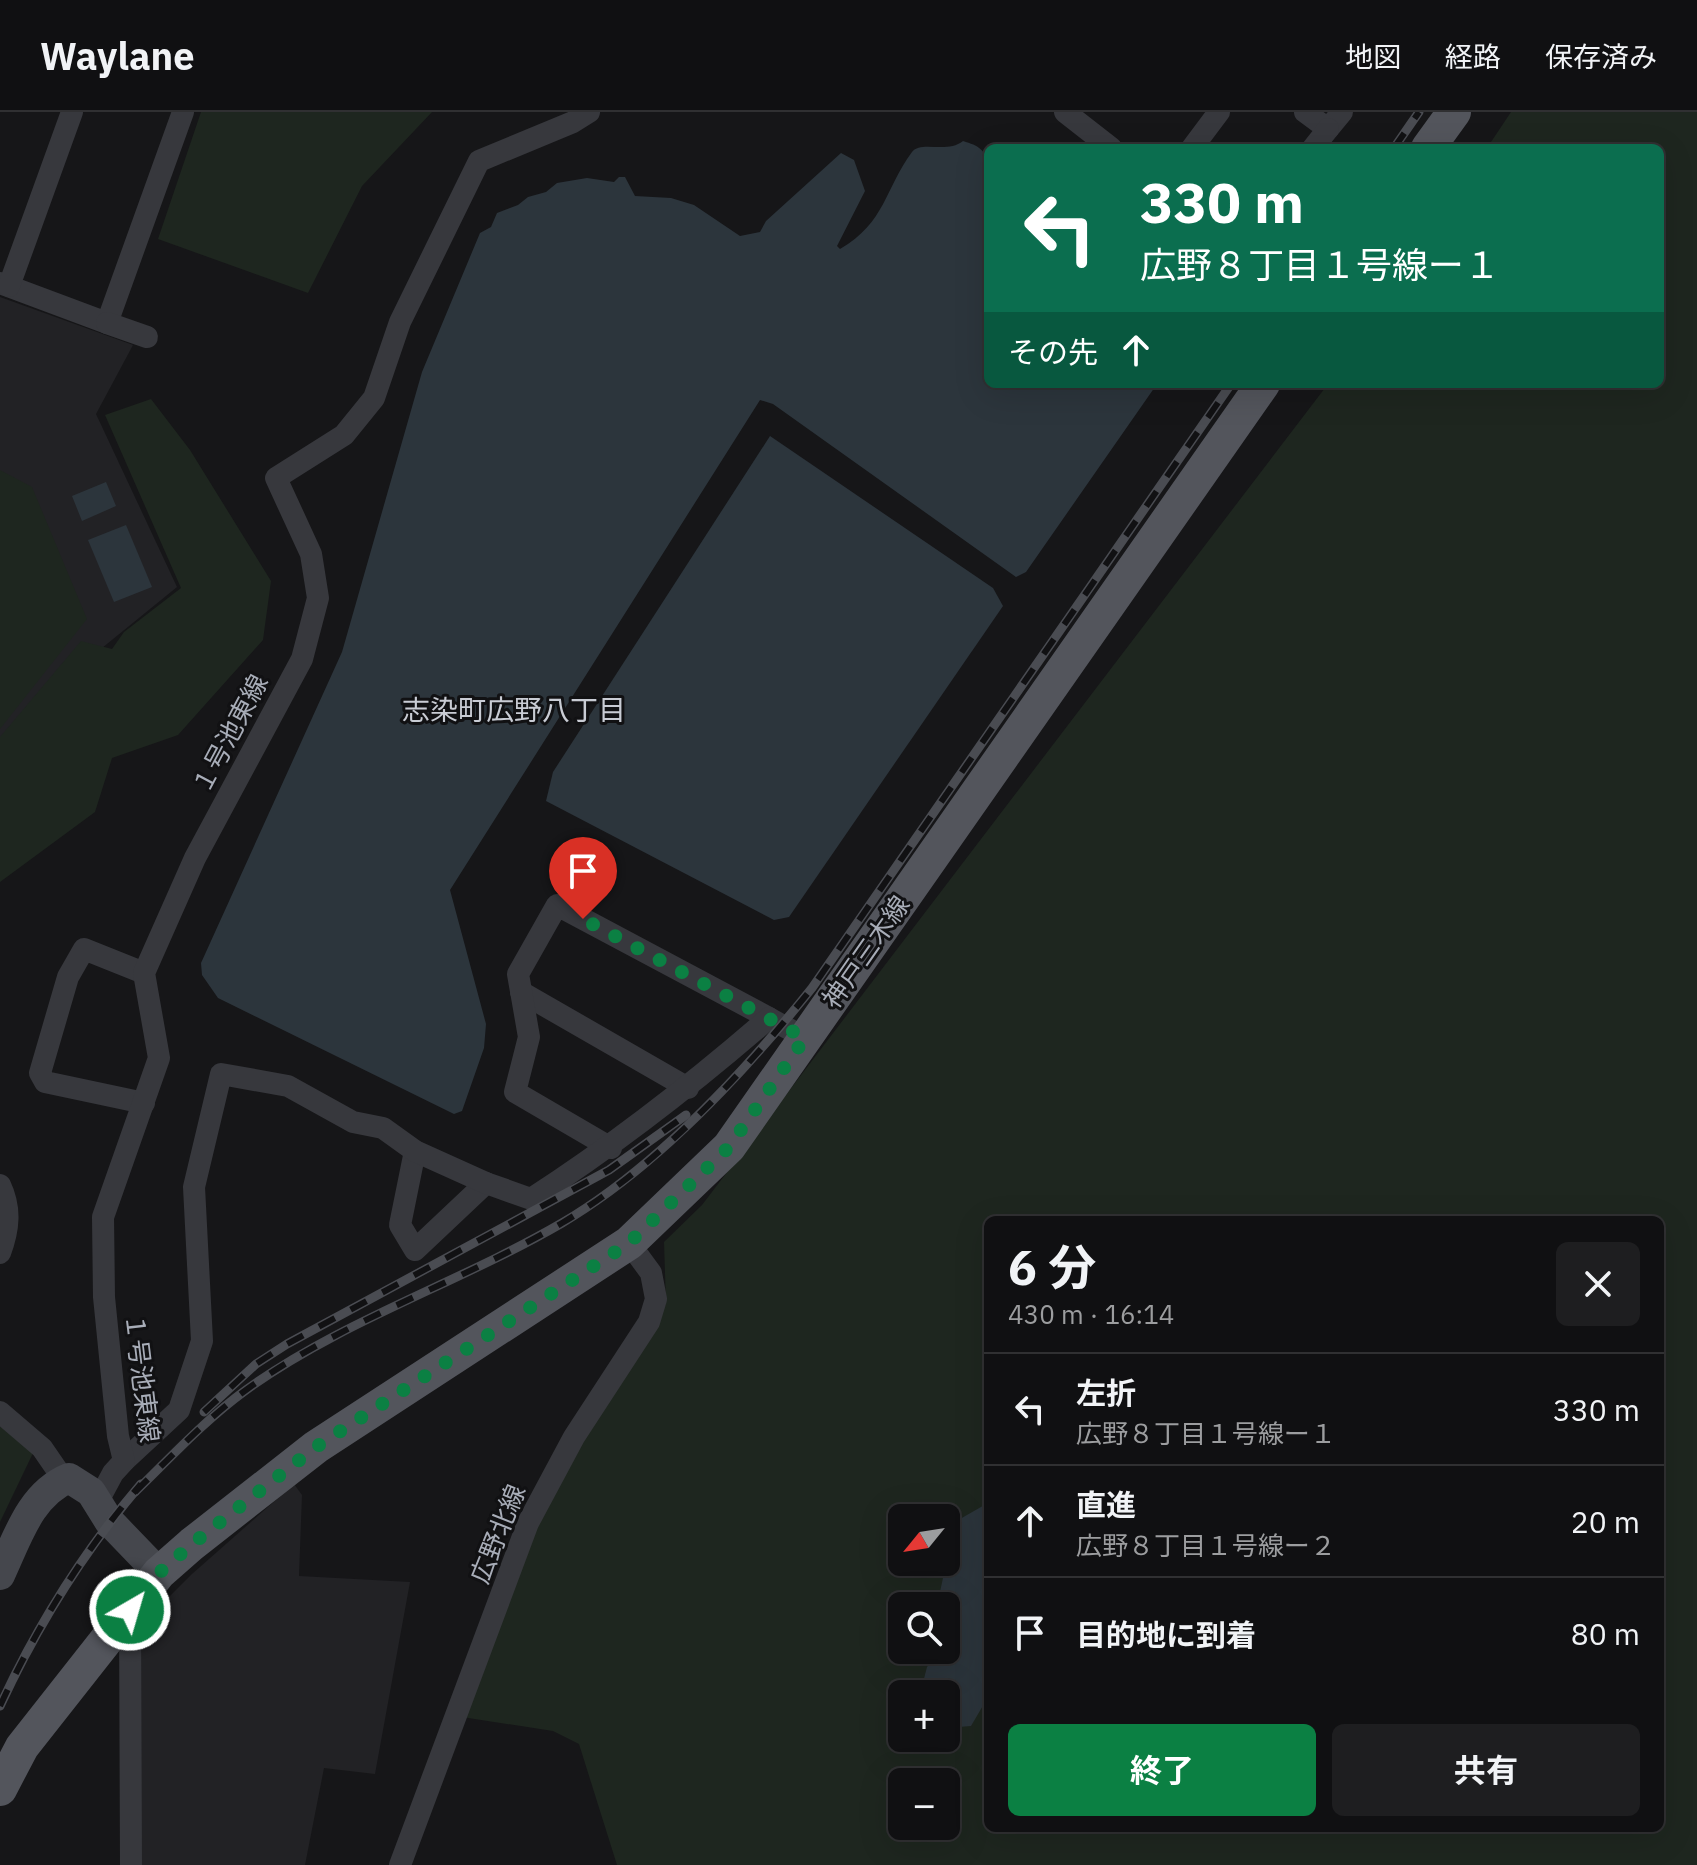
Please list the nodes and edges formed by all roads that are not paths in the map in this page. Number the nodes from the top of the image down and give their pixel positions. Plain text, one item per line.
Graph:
1 (72, 112) edge
2 (183, 112) edge
3 (589, 112) edge
4 (1065, 112) edge
5 (1219, 112) edge
6 (1305, 112) edge
7 (1454, 112) edge
8 (1335, 120) edge
9 (1106, 144) edge
10 (1195, 144) edge
11 (1316, 144) edge
12 (1431, 144) edge
13 (4, 284) edge
14 (107, 323) junction
15 (147, 337) dead end
16 (1260, 388) edge
17 (144, 973) junction
18 (521, 992) junction
19 (769, 1018) junction
20 (805, 1038) junction
21 (688, 1088) junction
22 (144, 1103) junction
23 (611, 1148) junction
24 (415, 1151) junction
25 (486, 1183) junction
26 (0, 1185) edge
27 (629, 1243) junction
28 (0, 1253) edge
29 (0, 1412) edge
30 (124, 1461) junction
31 (64, 1480) junction
32 (98, 1501) junction
33 (159, 1573) junction
34 (0, 1575) edge
35 (130, 1610) junction
36 (0, 1789) edge
37 (131, 1865) edge
38 (400, 1865) edge

1 - 13 street
2 - 14 street
3 - 17 street, １号池東線
4 - 9 street
5 - 10 street
6 - 8 street
7 - 12 main road
8 - 11 street
13 - 14 street
14 - 15 street
16 - 20 main road, 神戸三木線
17 - 22 street, １号池東線
17 - 22 street
18 - 19 street
18 - 21 street
18 - 23 street
19 - 20 street
19 - 21 street
20 - 27 main road, 神戸三木線
21 - 23 street
22 - 30 street, １号池東線
23 - 25 street
24 - 25 street
24 - 25 street
24 - 30 street
26 - 28 street
27 - 33 main road, 神戸三木線
27 - 38 street, 広野北線
29 - 31 street
30 - 32 street, １号池東線
31 - 32 street
31 - 34 street
32 - 33 street
33 - 35 main road, 神戸三木線
35 - 36 main road, 神戸三木線
35 - 37 street

